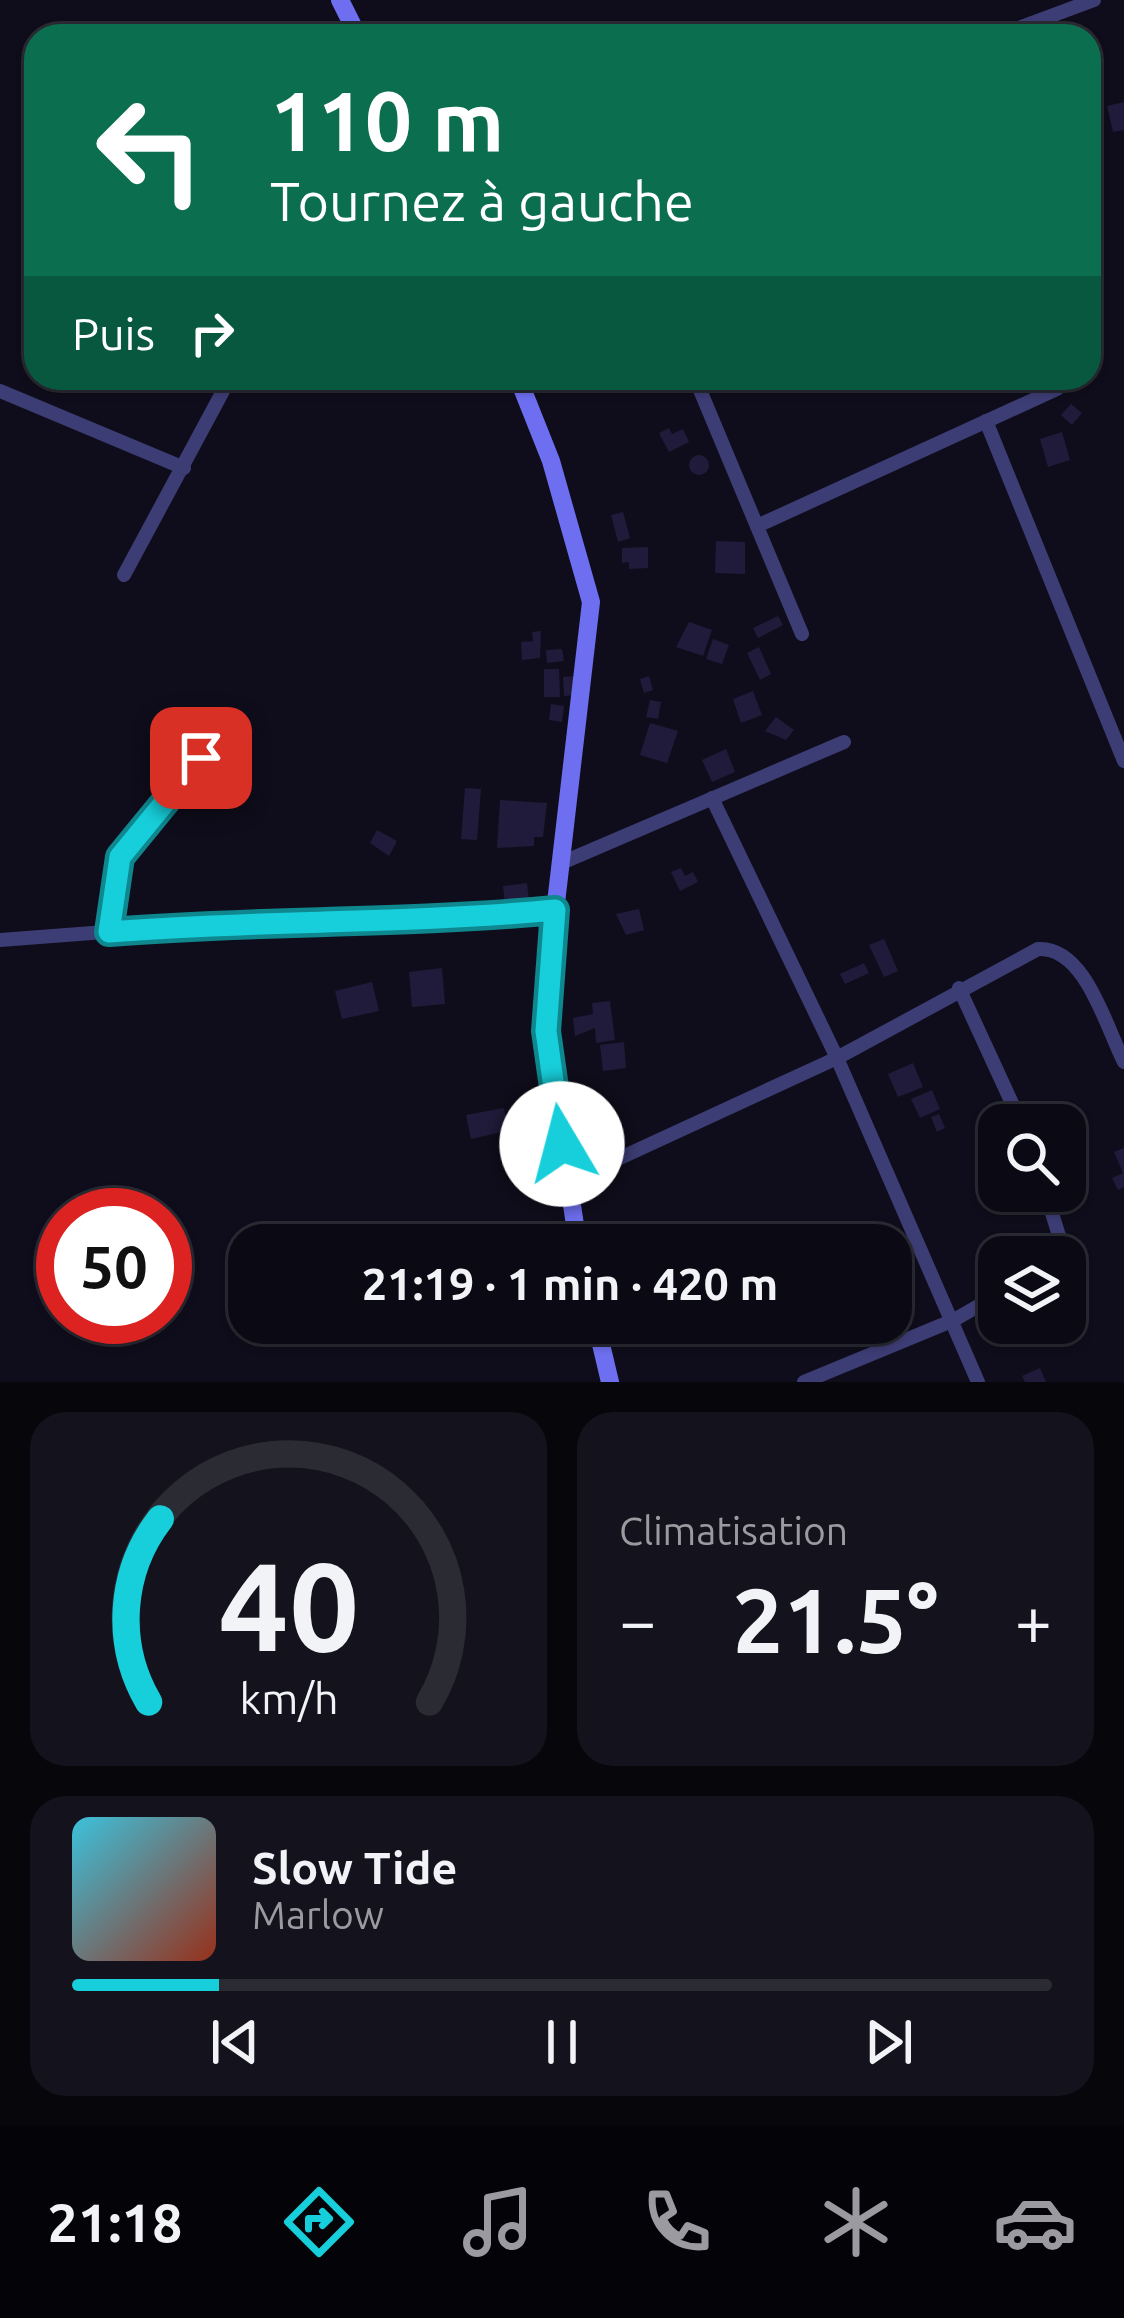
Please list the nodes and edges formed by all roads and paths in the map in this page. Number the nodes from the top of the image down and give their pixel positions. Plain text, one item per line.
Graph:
1 (1094, 0) edge
2 (1029, 24) edge
3 (224, 390) edge
4 (523, 390) edge
5 (699, 390) edge
6 (1055, 390) edge
7 (0, 391) edge
8 (986, 421) junction
9 (184, 468) junction
10 (757, 526) junction
11 (124, 574) dead end
12 (802, 634) dead end
13 (225, 730) dead end
14 (844, 742) dead end
15 (1124, 761) edge
16 (712, 798) junction
17 (559, 864) junction
18 (555, 910) junction
19 (109, 932) junction
20 (0, 940) edge
21 (959, 988) junction
22 (837, 1058) junction
23 (1124, 1062) edge
24 (1012, 1104) edge
25 (568, 1182) junction
26 (575, 1224) edge
27 (978, 1306) edge
28 (954, 1320) junction
29 (601, 1344) edge
30 (610, 1382) edge
31 (804, 1382) edge
32 (978, 1382) edge

1 - 2 street
3 - 9 street
4 - 17 main road
5 - 10 street
6 - 8 street
7 - 9 street
8 - 10 street
8 - 15 street
9 - 11 street
10 - 12 street
13 - 19 street
14 - 16 street
16 - 17 street
16 - 22 street
17 - 18 main road
18 - 19 street
18 - 25 main road
19 - 20 street
21 - 22 street
21 - 23 street
21 - 24 street
22 - 25 street
22 - 28 street
25 - 26 main road
27 - 28 street
28 - 31 street
28 - 32 street
29 - 30 main road

